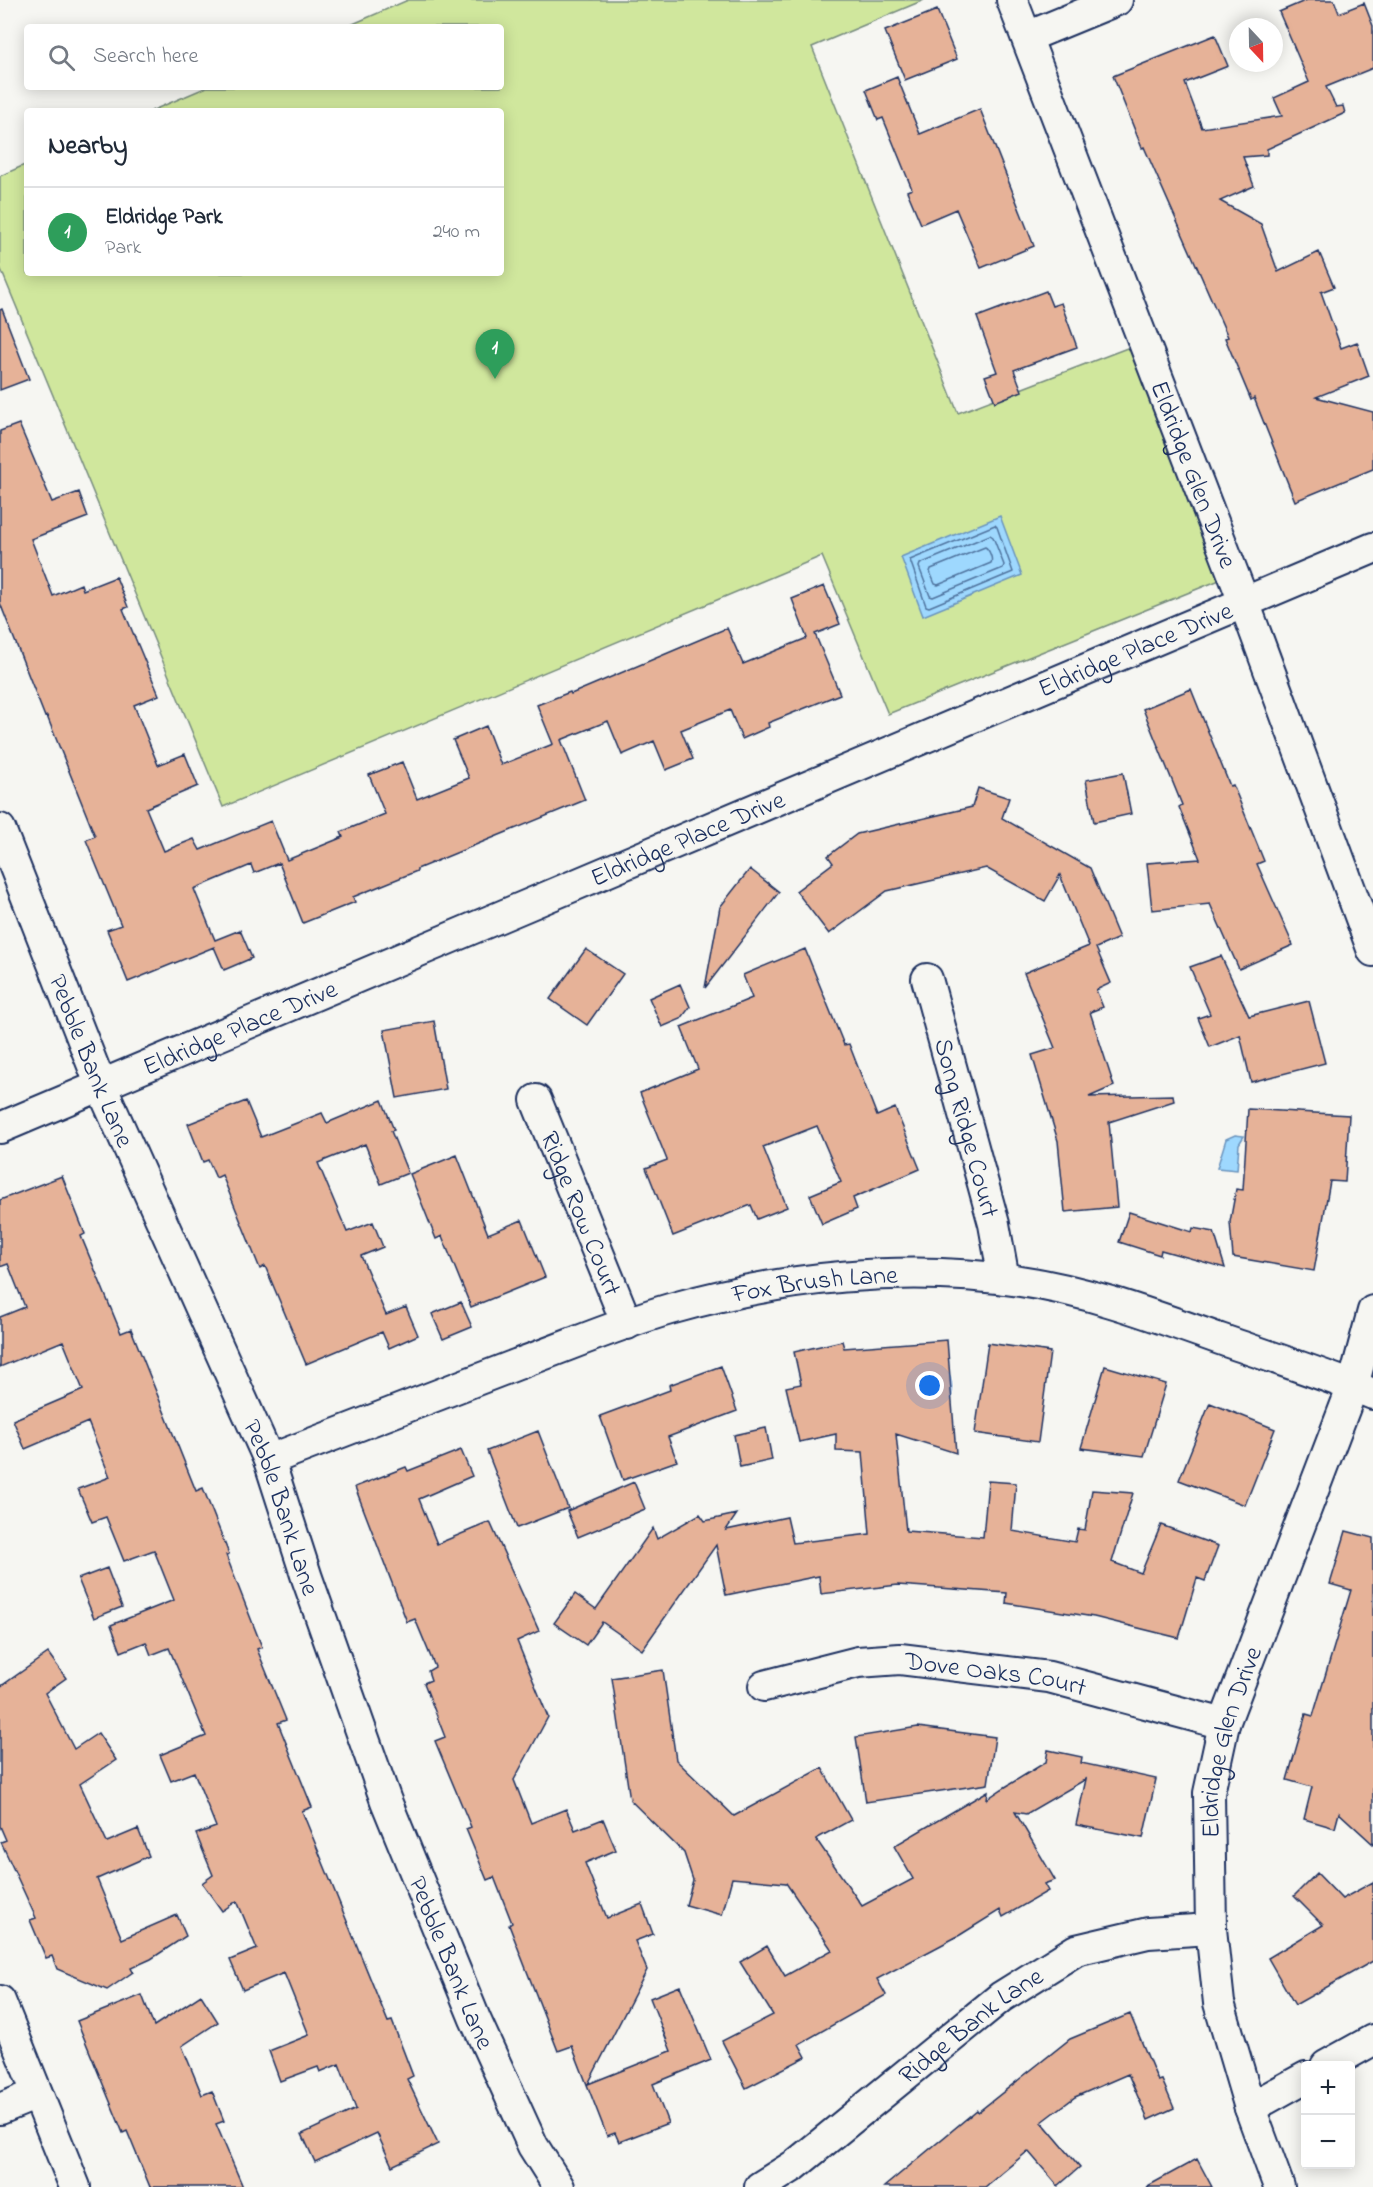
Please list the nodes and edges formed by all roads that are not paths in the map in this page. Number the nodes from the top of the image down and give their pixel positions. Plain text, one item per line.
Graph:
1 (1012, 0) edge
2 (1117, 0) edge
3 (1027, 37) junction
4 (1373, 548) edge
5 (1244, 602) junction
6 (0, 829) edge
7 (1373, 951) edge
8 (927, 979) dead end
9 (101, 1086) junction
10 (536, 1100) dead end
11 (0, 1128) edge
12 (1004, 1279) junction
13 (1373, 1311) edge
14 (627, 1323) junction
15 (1363, 1390) edge
16 (268, 1460) junction
17 (764, 1686) dead end
18 (1224, 1724) junction
19 (1210, 1929) junction
20 (0, 2001) edge
21 (1373, 2040) edge
22 (1335, 2061) edge
23 (1301, 2079) edge
24 (37, 2094) junction
25 (1250, 2108) junction
26 (0, 2109) edge
27 (75, 2187) edge
28 (559, 2187) edge
29 (760, 2187) edge
30 (1279, 2187) edge

1 - 3 street, Eldridge Glen Drive
2 - 3 street
3 - 5 street, Eldridge Glen Drive
4 - 5 street, Eldridge Place Drive
5 - 7 street, Eldridge Glen Drive
5 - 9 street, Eldridge Place Drive
6 - 9 street, Pebble Bank Lane
8 - 12 street, Song Ridge Court
9 - 11 street, Eldridge Place Drive
9 - 16 street, Pebble Bank Lane
10 - 14 street, Ridge Row Court
12 - 14 street, Fox Brush Lane
12 - 15 street, Fox Brush Lane
13 - 15 street, Eldridge Glen Drive
14 - 16 street, Fox Brush Lane
15 - 18 street, Eldridge Glen Drive
16 - 28 street, Pebble Bank Lane
17 - 18 street, Dove Oaks Court
18 - 19 street, Eldridge Glen Drive
19 - 25 street, Eldridge Glen Drive
19 - 29 street, Ridge Bank Lane
20 - 24 street
21 - 22 street
23 - 25 street
24 - 26 street
24 - 27 street
25 - 30 street, Eldridge Glen Drive

